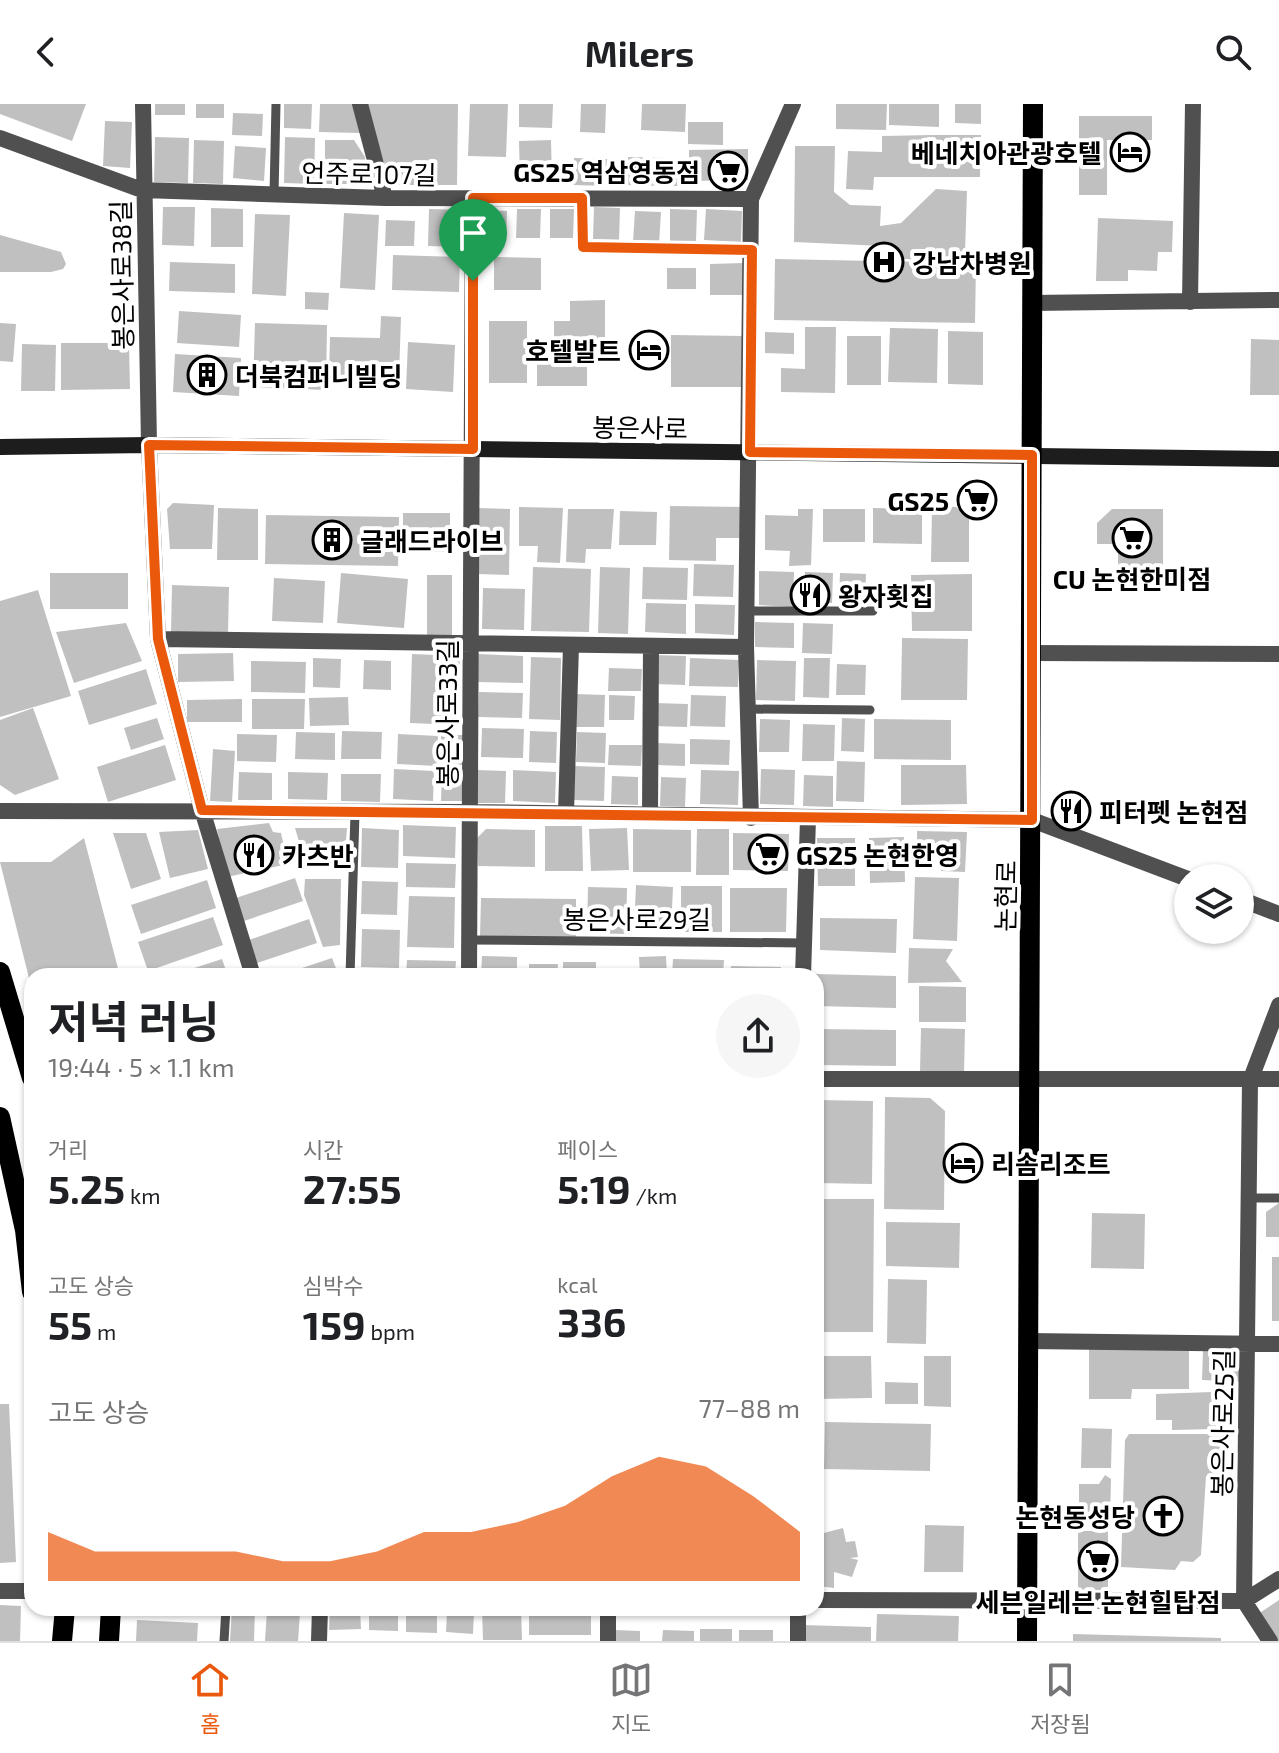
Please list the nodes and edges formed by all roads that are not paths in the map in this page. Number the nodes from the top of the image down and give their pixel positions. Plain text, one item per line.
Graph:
1 (143, 104) edge
2 (276, 104) edge
3 (360, 104) edge
4 (793, 104) edge
5 (1033, 104) edge
6 (1193, 104) edge
7 (0, 138) edge
8 (142, 190) junction
9 (274, 195) junction
10 (385, 198) junction
11 (473, 198) junction
12 (582, 198) junction
13 (751, 199) junction
14 (752, 250) junction
15 (1279, 300) edge
16 (1190, 302) junction
17 (1031, 303) junction
18 (149, 445) junction
19 (0, 447) edge
20 (473, 449) junction
21 (750, 452) junction
22 (1032, 455) junction
23 (1279, 459) edge
24 (747, 611) junction
25 (873, 611) dead end
26 (158, 639) junction
27 (470, 643) junction
28 (571, 645) junction
29 (651, 646) junction
30 (746, 647) junction
31 (1029, 653) junction
32 (1279, 654) edge
33 (748, 709) junction
34 (870, 710) dead end
35 (202, 810) junction
36 (0, 811) edge
37 (471, 812) junction
38 (355, 813) junction
39 (566, 813) junction
40 (650, 815) junction
41 (751, 818) junction
42 (808, 819) junction
43 (1032, 820) junction
44 (1174, 874) edge
45 (1254, 904) edge
46 (1279, 914) edge
47 (469, 940) junction
48 (804, 943) junction
49 (251, 968) edge
50 (350, 968) edge
51 (469, 968) edge
52 (803, 968) edge
53 (0, 972) edge
54 (1279, 1005) edge
55 (24, 1052) edge
56 (824, 1079) edge
57 (1279, 1079) edge
58 (1029, 1081) junction
59 (1250, 1081) junction
60 (0, 1118) edge
61 (1249, 1198) junction
62 (1279, 1198) edge
63 (24, 1210) edge
64 (1027, 1341) junction
65 (1247, 1344) junction
66 (1279, 1344) edge
67 (1279, 1579) edge
68 (0, 1591) edge
69 (24, 1591) edge
70 (824, 1600) edge
71 (1025, 1601) junction
72 (1244, 1601) junction
73 (64, 1616) edge
74 (111, 1616) edge
75 (226, 1616) edge
76 (320, 1616) edge
77 (608, 1616) edge
78 (798, 1616) edge
79 (62, 1641) edge
80 (109, 1641) edge
81 (224, 1641) edge
82 (319, 1641) edge
83 (608, 1641) edge
84 (798, 1641) edge
85 (1027, 1641) edge
86 (1270, 1641) edge

1 - 8 street, 봉은사로38길
2 - 9 lane, 언주로107길
3 - 10 street
4 - 13 street
5 - 17 main road, 논현로
6 - 16 street
7 - 8 street, 언주로107길
8 - 9 street, 언주로107길
8 - 18 street, 봉은사로38길
9 - 10 street, 언주로107길
10 - 11 street, 언주로107길
11 - 12 street, 언주로107길
11 - 20 street, 봉은사로33길
12 - 13 street, 언주로107길
12 - 14 lane
13 - 14 street
14 - 21 street
15 - 16 street
16 - 17 street
17 - 22 main road, 논현로
18 - 19 main road, 봉은사로
18 - 20 main road, 봉은사로
18 - 26 street, 봉은사로38길
20 - 21 main road, 봉은사로
20 - 27 street, 봉은사로33길
21 - 22 main road, 봉은사로
21 - 24 street
22 - 23 main road, 봉은사로
22 - 31 main road, 논현로
24 - 25 lane
24 - 30 street
26 - 27 street
26 - 35 street, 봉은사로38길
27 - 28 street
27 - 37 street, 봉은사로33길
28 - 29 street
28 - 39 street
29 - 30 street
29 - 40 street
30 - 33 street
31 - 32 street
31 - 43 main road, 논현로
33 - 34 lane
33 - 41 street
35 - 36 street
35 - 38 street
35 - 49 street, 봉은사로38길
37 - 38 street
37 - 39 street
37 - 47 street, 봉은사로33길
38 - 50 lane
39 - 40 street
40 - 41 street
41 - 42 street
42 - 43 street
42 - 48 street
43 - 44 street
43 - 58 main road, 논현로
45 - 46 street
47 - 48 lane, 봉은사로29길
47 - 51 street, 봉은사로33길
48 - 52 street
53 - 55 main road
54 - 59 street, 봉은사로25길
56 - 58 street
57 - 59 street
58 - 59 street
58 - 64 main road, 논현로
59 - 61 street, 봉은사로25길
60 - 63 main road
61 - 62 lane
61 - 65 street, 봉은사로25길
64 - 65 street
64 - 71 main road, 논현로
65 - 66 street
65 - 72 street, 봉은사로25길
67 - 72 street
68 - 69 street
70 - 71 street
71 - 72 street
71 - 85 main road, 논현로
72 - 86 street
73 - 79 main road
74 - 80 main road
75 - 81 lane
76 - 82 street
77 - 83 street
78 - 84 street

